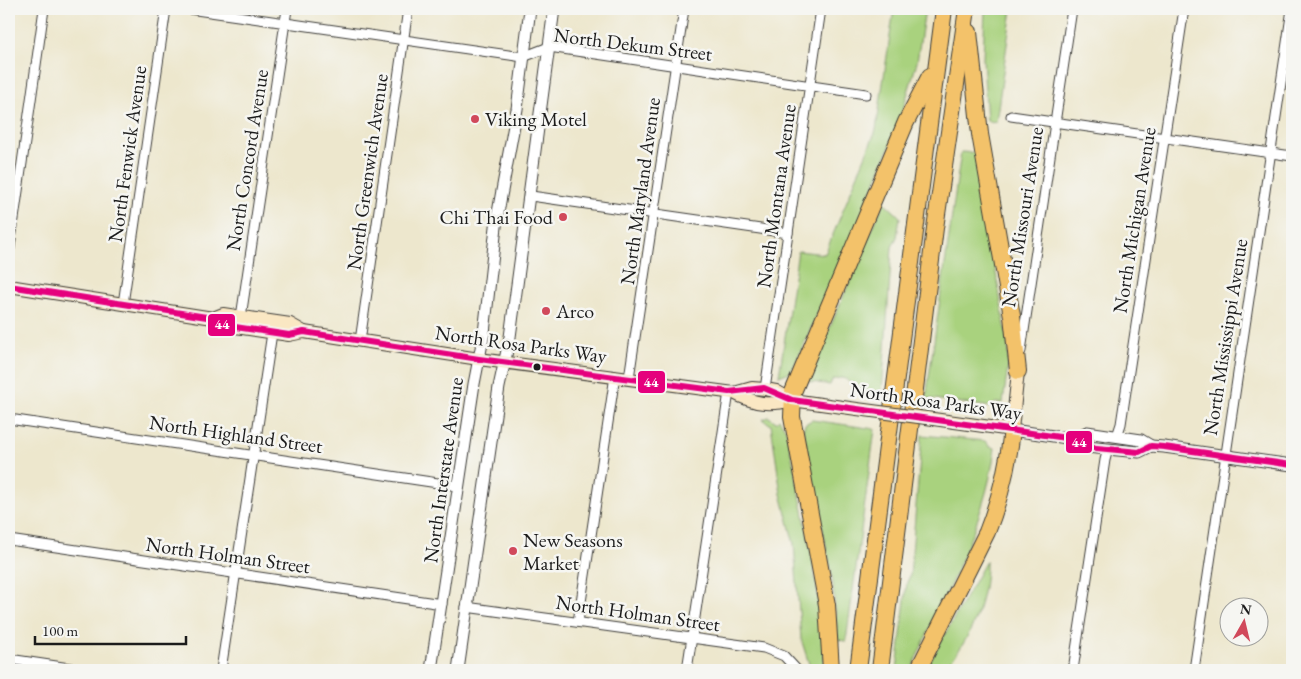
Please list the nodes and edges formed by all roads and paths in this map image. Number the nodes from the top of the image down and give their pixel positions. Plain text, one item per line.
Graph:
1 (44, 9) edge
2 (166, 9) edge
3 (189, 9) edge
4 (287, 9) edge
5 (408, 9) edge
6 (530, 9) edge
7 (554, 9) edge
8 (684, 9) edge
9 (821, 9) edge
10 (944, 9) edge
11 (1072, 9) edge
12 (1184, 9) edge
13 (1292, 9) edge
14 (966, 11) edge
15 (285, 23) junction
16 (404, 41) junction
17 (549, 47) junction
18 (522, 58) junction
19 (936, 65) junction
20 (676, 66) junction
21 (809, 86) junction
22 (866, 94) dead end
23 (1012, 116) dead end
24 (1056, 122) junction
25 (1164, 139) junction
26 (1270, 153) junction
27 (1292, 156) edge
28 (530, 196) junction
29 (654, 214) junction
30 (788, 233) junction
31 (9, 254) edge
32 (9, 286) edge
33 (123, 304) junction
34 (241, 317) junction
35 (213, 318) junction
36 (304, 332) junction
37 (272, 333) junction
38 (360, 341) junction
39 (478, 359) junction
40 (505, 362) junction
41 (1018, 371) junction
42 (615, 376) junction
43 (629, 378) junction
44 (765, 389) junction
45 (732, 393) junction
46 (792, 400) junction
47 (9, 419) edge
48 (1012, 430) junction
49 (1117, 436) junction
50 (1074, 439) junction
51 (1151, 446) junction
52 (1108, 449) junction
53 (253, 454) junction
54 (1225, 455) junction
55 (1292, 465) edge
56 (458, 486) junction
57 (9, 540) edge
58 (235, 573) junction
59 (442, 604) junction
60 (466, 607) junction
61 (578, 622) junction
62 (692, 638) junction
63 (9, 659) edge
64 (83, 670) edge
65 (221, 670) edge
66 (431, 670) edge
67 (458, 670) edge
68 (687, 670) edge
69 (797, 670) edge
70 (831, 670) edge
71 (858, 670) edge
72 (880, 670) edge
73 (918, 670) edge
74 (1073, 670) edge
75 (1194, 670) edge

1 - 31 street
2 - 33 street, North Fenwick Avenue
3 - 15 street
4 - 15 street, North Concord Avenue
5 - 16 street, North Greenwich Avenue
6 - 18 street, North Interstate Avenue
7 - 17 street
8 - 20 street, North Maryland Avenue
9 - 21 street, North Montana Avenue
10 - 19 highway
11 - 24 street, North Missouri Avenue
12 - 25 street, North Michigan Avenue
13 - 26 street, North Mississippi Avenue
14 - 41 highway
14 - 72 highway
15 - 16 street
15 - 34 street, North Concord Avenue
16 - 18 street
16 - 38 street, North Greenwich Avenue
17 - 18 street, North Dekum Street
17 - 20 street, North Dekum Street
17 - 28 street
18 - 39 street, North Interstate Avenue
19 - 46 highway
19 - 71 highway
20 - 21 street, North Dekum Street
20 - 29 street, North Maryland Avenue
21 - 22 street, North Dekum Street
21 - 30 street, North Montana Avenue
23 - 24 street
24 - 25 street
24 - 41 street, North Missouri Avenue
25 - 26 street
25 - 49 street, North Michigan Avenue
26 - 27 street
26 - 54 street, North Mississippi Avenue
28 - 29 street
28 - 40 street
29 - 30 street
29 - 43 street, North Maryland Avenue
30 - 44 street, North Montana Avenue
32 - 33 main road, North Rosa Parks Way
33 - 35 main road, North Rosa Parks Way
34 - 35 main road, North Rosa Parks Way
34 - 36 main road, North Rosa Parks Way
35 - 37 main road, North Rosa Parks Way
36 - 37 main road, North Rosa Parks Way
36 - 38 main road, North Rosa Parks Way
37 - 53 street
38 - 39 main road, North Rosa Parks Way
39 - 40 main road, North Rosa Parks Way
39 - 56 street, North Interstate Avenue
40 - 42 main road, North Rosa Parks Way
40 - 60 street
41 - 48 main road, North Missouri Avenue
42 - 43 main road, North Rosa Parks Way
42 - 61 street
43 - 45 main road, North Rosa Parks Way
44 - 45 main road, North Rosa Parks Way
44 - 46 main road, North Rosa Parks Way
45 - 46 main road, North Rosa Parks Way
45 - 62 street
46 - 48 main road, North Rosa Parks Way, bridge
46 - 70 highway
47 - 53 street, North Highland Street
48 - 50 street, North Rosa Parks Way
48 - 73 highway
49 - 50 street, North Rosa Parks Way
49 - 51 street, North Rosa Parks Way
50 - 52 street, North Rosa Parks Way
51 - 52 street, North Rosa Parks Way
51 - 54 street, North Rosa Parks Way
52 - 74 street
53 - 56 street, North Highland Street
53 - 58 street
54 - 55 street, North Rosa Parks Way
54 - 75 street, North Mississippi Avenue
56 - 59 street, North Interstate Avenue
57 - 58 street, North Holman Street
58 - 59 street, North Holman Street
58 - 65 street
59 - 66 street, North Interstate Avenue
60 - 61 street, North Holman Street
60 - 67 street
61 - 62 street, North Holman Street
62 - 68 street
62 - 69 street, North Holman Street
63 - 64 street

